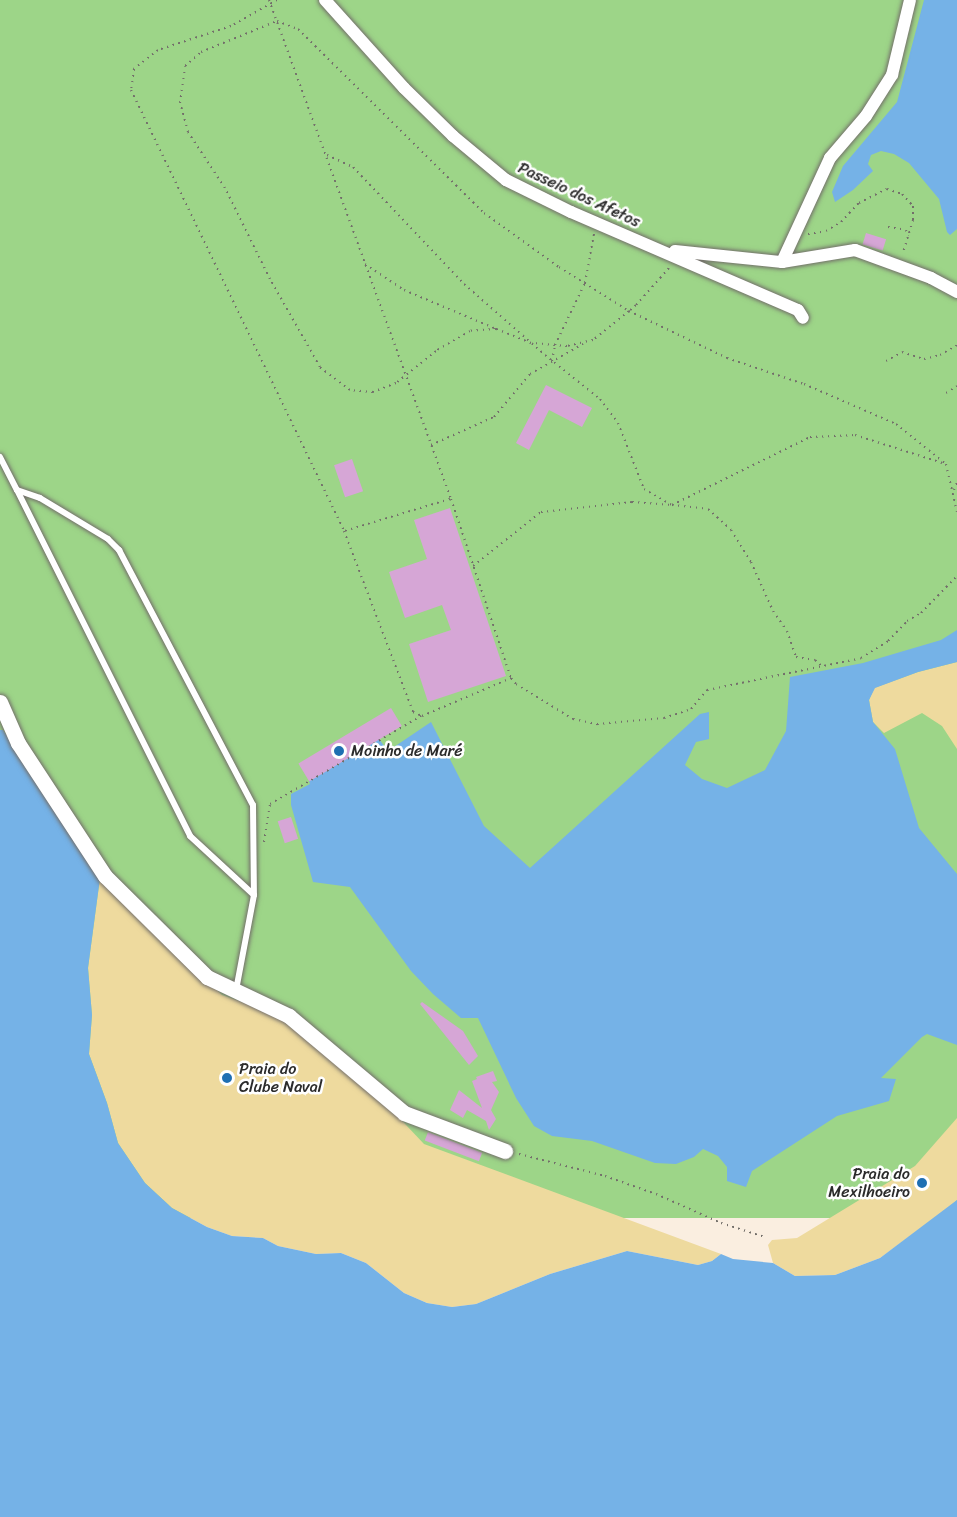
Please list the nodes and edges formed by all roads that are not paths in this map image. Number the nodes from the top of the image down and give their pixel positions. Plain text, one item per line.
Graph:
1 (325, 0) edge
2 (910, 0) edge
3 (662, 250) junction
4 (782, 262) junction
5 (957, 292) edge
6 (803, 318) dead end
7 (0, 457) edge
8 (17, 490) junction
9 (0, 702) edge
10 (254, 895) junction
11 (236, 991) junction
12 (505, 1150) road end

1 - 3 street, Passeio dos Afetos
2 - 4 street
3 - 4 street
3 - 6 street, Passeio dos Afetos
4 - 5 street
7 - 8 lane
8 - 10 lane
8 - 10 lane
9 - 11 street
10 - 11 lane
11 - 12 street

